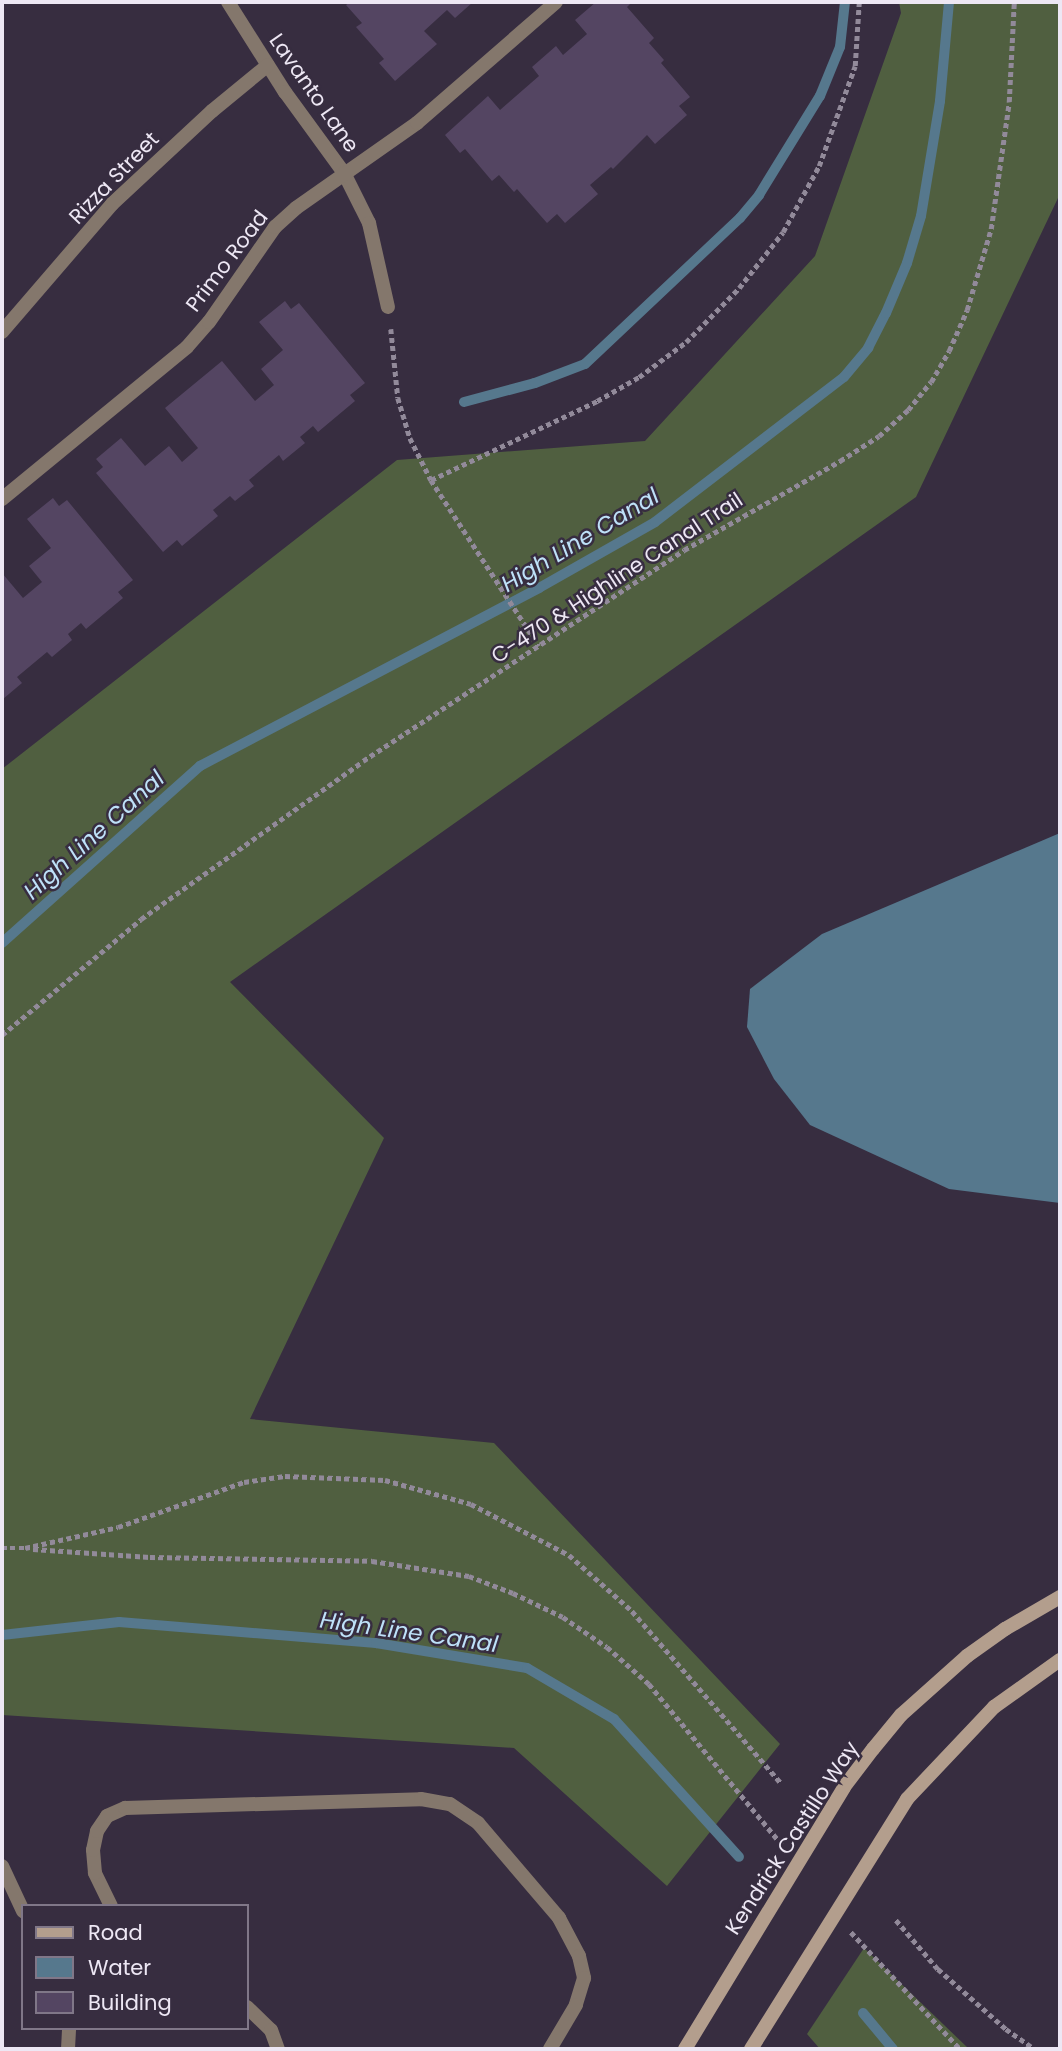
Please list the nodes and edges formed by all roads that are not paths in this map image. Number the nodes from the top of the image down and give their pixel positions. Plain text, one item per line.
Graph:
1 (228, 2) edge
2 (556, 2) edge
3 (268, 65) junction
4 (344, 173) junction
5 (388, 307) road end
6 (2, 332) edge
7 (2, 499) edge
8 (1060, 1597) edge
9 (1060, 1660) edge
10 (2, 1867) edge
11 (110, 1904) edge
12 (21, 1907) edge
13 (248, 2008) edge
14 (69, 2030) edge
15 (68, 2049) edge
16 (278, 2049) edge
17 (550, 2049) edge
18 (685, 2049) edge
19 (751, 2049) edge

1 - 3 street, Lavanto Lane
2 - 4 street, Primo Road
3 - 4 street, Lavanto Lane
3 - 6 street, Rizza Street
4 - 5 street, Lavanto Lane
4 - 7 street, Primo Road
8 - 18 main road, Kendrick Castillo Way
9 - 19 main road
10 - 12 street
11 - 17 street
13 - 16 street
14 - 15 street

